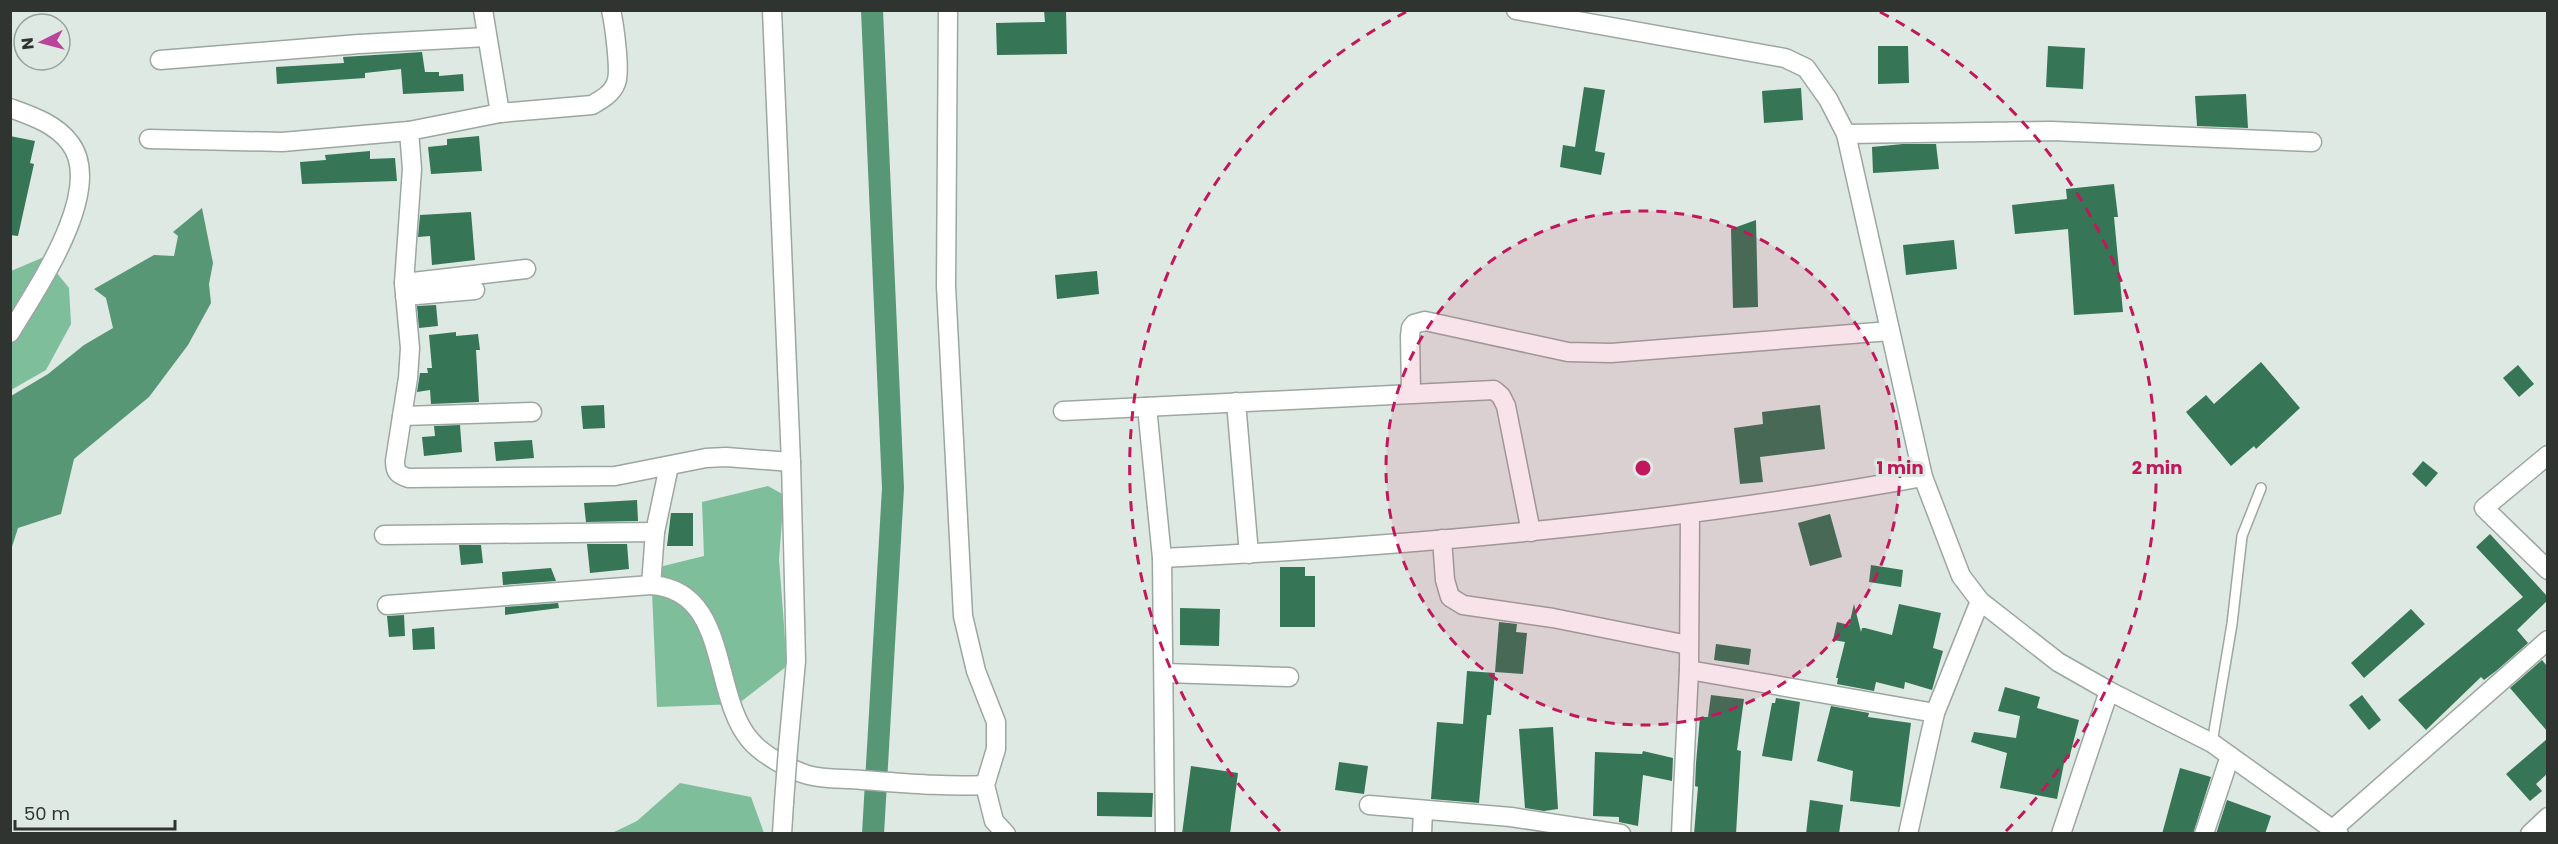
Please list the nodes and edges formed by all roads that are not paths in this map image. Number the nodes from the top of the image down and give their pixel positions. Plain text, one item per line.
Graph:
1 (483, 10) edge
2 (611, 10) edge
3 (772, 10) edge
4 (948, 10) edge
5 (1516, 10) edge
6 (487, 37) junction
7 (160, 60) dead end
8 (10, 108) edge
9 (500, 113) junction
10 (409, 131) junction
11 (1846, 135) junction
12 (149, 139) dead end
13 (2312, 142) dead end
14 (526, 269) dead end
15 (405, 290) junction
16 (475, 290) dead end
17 (1890, 331) junction
18 (10, 333) edge
19 (1411, 393) junction
20 (1236, 402) junction
21 (1147, 407) junction
22 (1063, 411) dead end
23 (532, 412) dead end
24 (402, 416) junction
25 (2547, 455) edge
26 (791, 462) junction
27 (669, 466) junction
28 (1923, 477) junction
29 (2261, 488) dead end
30 (1690, 515) junction
31 (655, 532) junction
32 (1531, 532) junction
33 (384, 534) dead end
34 (1442, 539) junction
35 (1249, 554) junction
36 (1162, 558) junction
37 (2547, 570) edge
38 (651, 585) junction
39 (1980, 600) junction
40 (387, 605) dead end
41 (2547, 640) edge
42 (1688, 645) junction
43 (1689, 670) junction
44 (1165, 673) junction
45 (1290, 677) dead end
46 (2109, 691) junction
47 (1935, 713) junction
48 (2212, 743) junction
49 (2230, 756) junction
50 (985, 785) junction
51 (1369, 805) dead end
52 (1423, 810) junction
53 (2547, 817) edge
54 (2336, 831) edge
55 (782, 834) edge
56 (1006, 834) edge
57 (1166, 834) edge
58 (1422, 834) edge
59 (1621, 834) edge
60 (1681, 834) edge
61 (1908, 834) edge
62 (2061, 834) edge
63 (2204, 834) edge
64 (2530, 834) edge

1 - 6 street
2 - 9 street
3 - 26 street
4 - 50 street
5 - 11 street
6 - 7 street
6 - 9 street
8 - 18 street
9 - 10 street
10 - 12 street
10 - 15 street
11 - 13 street
11 - 17 street
14 - 15 street
15 - 16 street
15 - 24 street
17 - 19 street
17 - 28 street
19 - 20 street
19 - 32 street
20 - 21 street
20 - 35 street
21 - 22 street
21 - 36 street
23 - 24 street
24 - 27 street
25 - 37 street
26 - 27 street
26 - 55 street, bridge
27 - 31 street
28 - 30 street
28 - 39 street
29 - 48 lane
30 - 32 street
30 - 42 street
31 - 33 street
31 - 38 street
32 - 34 street
34 - 35 street
34 - 42 street
35 - 36 street
36 - 44 street
38 - 40 street
38 - 50 street
39 - 46 street
39 - 47 street
41 - 54 street
42 - 43 street
43 - 47 street
43 - 60 street
44 - 45 street
44 - 57 street
46 - 48 street
46 - 62 street
47 - 61 street
48 - 49 street
49 - 54 street
49 - 63 street
50 - 56 street
51 - 52 street
52 - 58 street
52 - 59 street
53 - 64 street

